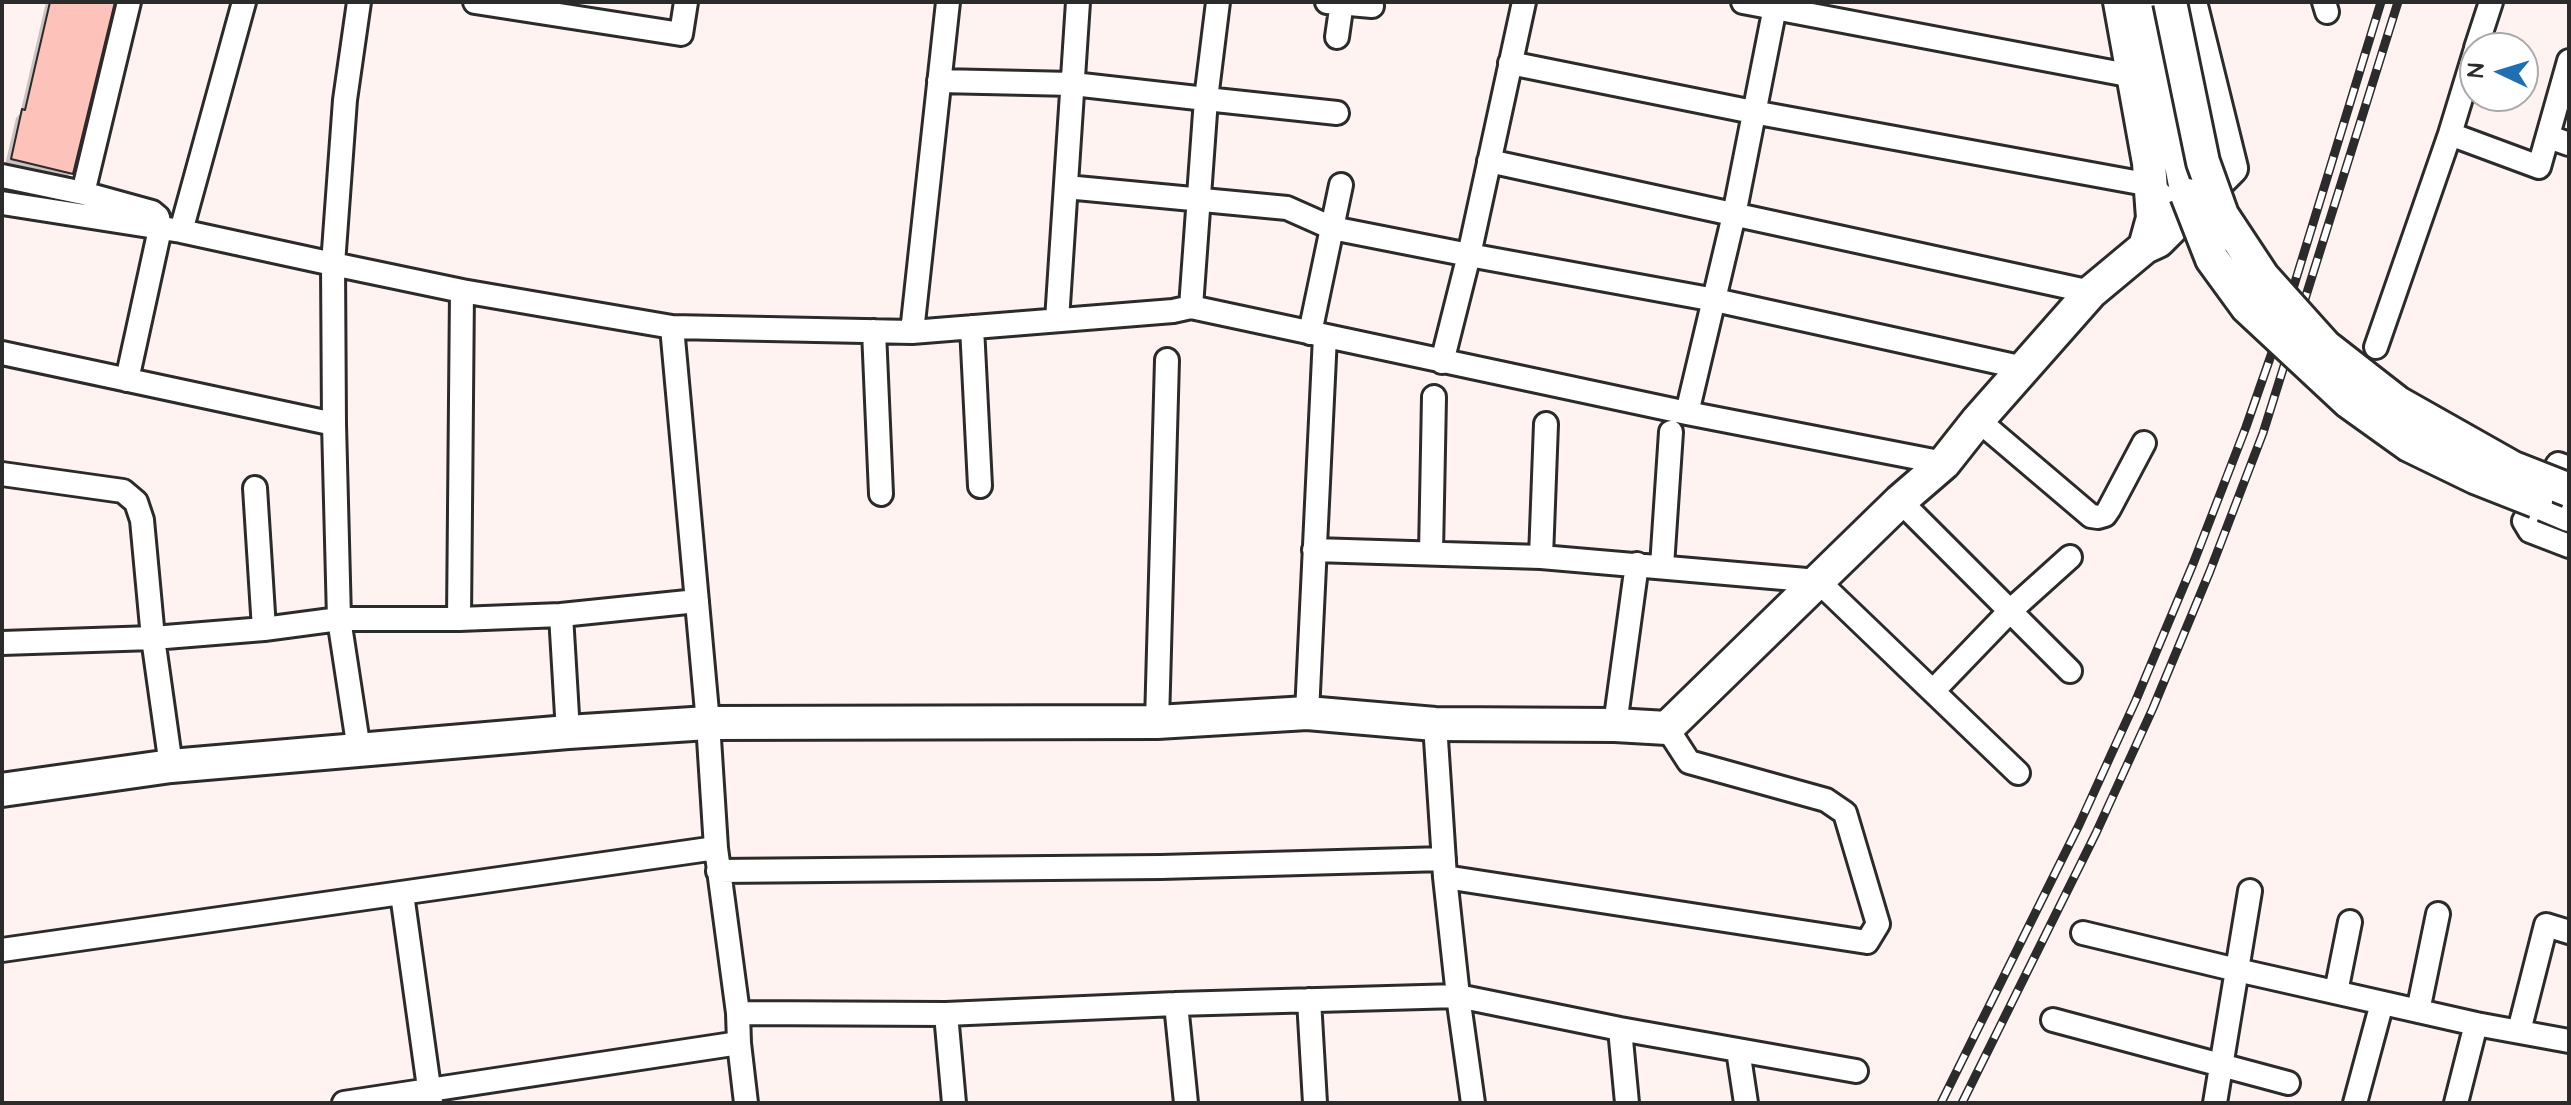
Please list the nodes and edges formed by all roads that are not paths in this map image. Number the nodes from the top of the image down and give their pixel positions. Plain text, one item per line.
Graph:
1 (129, 2) edge
2 (244, 2) edge
3 (359, 2) edge
4 (475, 2) edge
5 (686, 2) edge
6 (948, 2) edge
7 (1078, 2) edge
8 (1218, 2) edge
9 (1337, 2) edge
10 (1524, 2) edge
11 (1743, 2) edge
12 (2120, 2) edge
13 (2149, 2) edge
14 (2170, 2) edge
15 (2190, 2) edge
16 (2491, 2) edge
17 (1775, 5) edge
18 (1372, 6) dead end
19 (2482, 32) edge
20 (1337, 37) dead end
21 (2569, 61) edge
22 (1510, 63) junction
23 (2133, 76) junction
24 (939, 81) junction
25 (1073, 84) junction
26 (1206, 99) junction
27 (2459, 105) edge
28 (1753, 112) junction
29 (1337, 113) dead end
30 (2450, 134) junction
31 (2559, 140) edge
32 (1489, 161) junction
33 (2, 176) edge
34 (1341, 185) dead end
35 (2151, 185) junction
36 (1066, 187) junction
37 (83, 193) junction
38 (1198, 198) junction
39 (2, 203) edge
40 (1734, 215) junction
41 (2183, 216) junction
42 (1332, 228) junction
43 (171, 230) junction
44 (2145, 247) junction
45 (1469, 255) junction
46 (333, 264) junction
47 (462, 291) junction
48 (2091, 292) junction
49 (1715, 300) junction
50 (1191, 307) junction
51 (1057, 320) junction
52 (672, 327) junction
53 (972, 327) junction
54 (874, 331) junction
55 (912, 332) junction
56 (1318, 335) junction
57 (2376, 347) dead end
58 (2, 353) edge
59 (1167, 360) dead end
60 (1442, 362) junction
61 (2024, 368) junction
62 (127, 380) junction
63 (1434, 397) dead end
64 (1687, 413) junction
65 (1978, 420) junction
66 (334, 424) junction
67 (1546, 424) dead end
68 (1671, 432) dead end
69 (2144, 443) dead end
70 (1944, 463) junction
71 (2566, 467) edge
72 (2, 474) edge
73 (980, 486) dead end
74 (255, 488) dead end
75 (881, 494) dead end
76 (1900, 501) junction
77 (2569, 515) edge
78 (2569, 546) edge
79 (1314, 550) junction
80 (1431, 553) junction
81 (1541, 557) junction
82 (2070, 557) dead end
83 (1637, 564) junction
84 (1662, 566) junction
85 (1818, 581) junction
86 (697, 601) junction
87 (2010, 611) junction
88 (561, 615) junction
89 (339, 619) junction
90 (459, 619) junction
91 (264, 629) junction
92 (153, 638) junction
93 (2, 643) edge
94 (2070, 671) dead end
95 (1933, 691) junction
96 (1307, 713) junction
97 (1157, 722) junction
98 (708, 723) junction
99 (1435, 724) junction
100 (1615, 725) junction
101 (1667, 728) junction
102 (568, 732) junction
103 (359, 750) junction
104 (171, 766) junction
105 (2018, 773) dead end
106 (2, 790) edge
107 (716, 848) junction
108 (1444, 868) junction
109 (718, 871) junction
110 (2250, 891) dead end
111 (402, 894) junction
112 (2438, 914) dead end
113 (2350, 922) dead end
114 (2569, 932) edge
115 (2083, 933) dead end
116 (2, 950) edge
117 (2237, 970) junction
118 (2336, 992) junction
119 (1458, 996) junction
120 (1309, 1000) junction
121 (2382, 1003) junction
122 (1176, 1004) junction
123 (2418, 1011) junction
124 (738, 1013) junction
125 (946, 1014) junction
126 (2053, 1020) dead end
127 (2476, 1024) junction
128 (1620, 1029) junction
129 (2519, 1031) junction
130 (2569, 1041) edge
131 (739, 1043) junction
132 (1738, 1050) junction
133 (2221, 1067) junction
134 (1856, 1071) dead end
135 (2288, 1083) dead end
136 (430, 1096) edge
137 (344, 1103) edge
138 (746, 1103) edge
139 (954, 1103) edge
140 (1186, 1103) edge
141 (1315, 1103) edge
142 (1473, 1103) edge
143 (1627, 1103) edge
144 (1746, 1103) edge
145 (2215, 1103) edge
146 (2355, 1103) edge
147 (2456, 1103) edge

1 - 37 street
2 - 43 street
3 - 46 street
4 - 5 street
6 - 24 street
7 - 25 street
8 - 26 street
9 - 18 street
9 - 20 street
10 - 22 street
11 - 17 street
12 - 23 street
13 - 77 street, bridge
14 - 71 street, bridge
15 - 41 street
16 - 19 street
17 - 23 street
17 - 28 street
21 - 31 street
22 - 28 street
22 - 32 street
23 - 35 street
24 - 25 street
24 - 55 street
25 - 26 street
25 - 36 street
26 - 29 street
26 - 38 street
27 - 30 street
28 - 35 street
28 - 40 street
30 - 31 street
30 - 57 street
32 - 40 street
32 - 45 street
33 - 37 street
34 - 42 street
35 - 41 street
35 - 44 street
36 - 38 street
36 - 51 street
37 - 43 street
38 - 42 street
38 - 50 street
39 - 43 street
40 - 48 street
40 - 49 street
41 - 44 street
42 - 45 street
42 - 56 street
43 - 46 street
43 - 62 street
44 - 48 street
45 - 49 street
45 - 60 street
46 - 47 street
46 - 66 street
47 - 52 street
47 - 90 street
48 - 61 street
49 - 61 street
49 - 64 street
50 - 51 street
50 - 56 street
51 - 53 street
52 - 54 street
52 - 86 street
53 - 55 street
53 - 73 street
54 - 55 street
54 - 75 street
56 - 60 street
56 - 79 street
58 - 62 street
59 - 97 street
60 - 64 street
61 - 65 street
62 - 66 street
63 - 80 street
64 - 70 street
65 - 69 street
65 - 70 street
66 - 89 street
67 - 81 street
68 - 84 street
70 - 76 street
71 - 78 street
72 - 92 street
74 - 91 street
76 - 85 street
76 - 87 street
79 - 80 street
79 - 96 street
80 - 81 street
81 - 83 street
82 - 87 street
83 - 84 street
83 - 100 street
84 - 85 street
85 - 95 street
85 - 101 street
86 - 88 street
86 - 98 street
87 - 94 street
87 - 95 street
88 - 90 street
88 - 102 street
89 - 90 street
89 - 91 street
89 - 103 street
91 - 92 street
92 - 93 street
92 - 104 street
95 - 105 street
96 - 97 street
96 - 99 street
97 - 98 street
98 - 102 street
98 - 107 street
99 - 100 street
99 - 108 street
100 - 101 street
101 - 108 street
102 - 103 street
103 - 104 street
104 - 106 street
107 - 109 street
107 - 111 street
108 - 109 street
108 - 119 street
109 - 124 street
110 - 117 street
111 - 116 street
111 - 136 street
112 - 123 street
113 - 118 street
114 - 129 street
115 - 117 street
117 - 118 street
117 - 133 street
118 - 121 street
119 - 120 street
119 - 128 street
119 - 142 street
120 - 122 street
120 - 141 street
121 - 123 street
121 - 146 street
122 - 125 street
122 - 140 street
123 - 127 street
124 - 125 street
124 - 131 street
125 - 139 street
126 - 133 street
127 - 129 street
127 - 147 street
128 - 132 street
128 - 143 street
129 - 130 street
131 - 136 street
131 - 138 street
132 - 134 street
132 - 144 street
133 - 135 street
133 - 145 street
136 - 137 street

